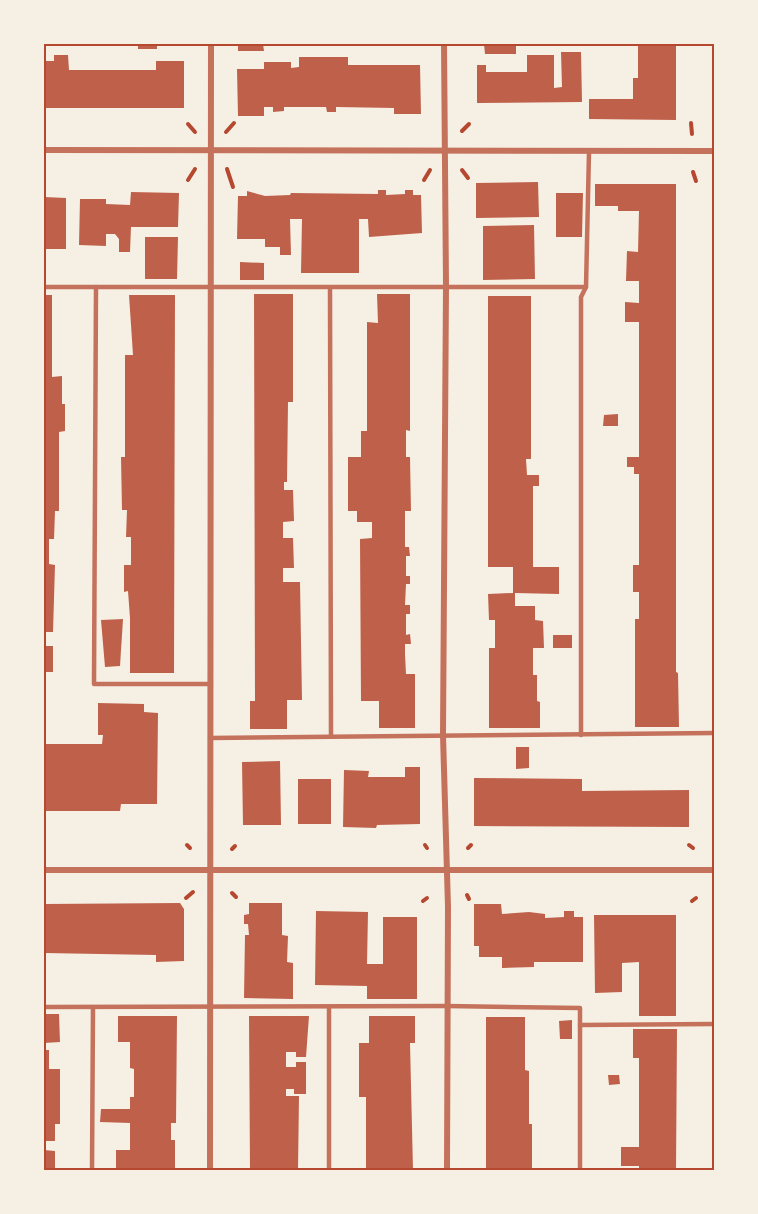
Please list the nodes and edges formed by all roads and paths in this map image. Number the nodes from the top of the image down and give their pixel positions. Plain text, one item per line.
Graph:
1 (211, 44) edge
2 (444, 44) edge
3 (234, 123) dead end
4 (692, 123) dead end
5 (188, 124) dead end
6 (469, 124) dead end
7 (462, 131) dead end
8 (195, 132) dead end
9 (226, 132) dead end
10 (692, 134) dead end
11 (44, 150) edge
12 (211, 150) junction
13 (445, 151) junction
14 (714, 151) edge
15 (589, 152) junction
16 (196, 168) dead end
17 (227, 169) dead end
18 (430, 170) dead end
19 (462, 170) dead end
20 (693, 171) dead end
21 (468, 178) dead end
22 (188, 180) dead end
23 (424, 180) dead end
24 (696, 181) dead end
25 (233, 187) dead end
26 (211, 286) junction
27 (447, 286) junction
28 (44, 287) edge
29 (96, 287) junction
30 (586, 287) junction
31 (330, 288) junction
32 (211, 684) junction
33 (714, 734) edge
34 (443, 735) junction
35 (581, 735) junction
36 (331, 736) junction
37 (210, 738) junction
38 (44, 870) edge
39 (714, 870) edge
40 (210, 871) junction
41 (447, 871) junction
42 (193, 892) dead end
43 (232, 893) dead end
44 (236, 897) dead end
45 (186, 898) dead end
46 (446, 1006) junction
47 (44, 1007) edge
48 (93, 1007) junction
49 (210, 1007) junction
50 (329, 1007) junction
51 (714, 1024) edge
52 (580, 1025) junction
53 (92, 1170) edge
54 (210, 1170) edge
55 (329, 1170) edge
56 (447, 1170) edge
57 (580, 1170) edge

1 - 12 street
2 - 13 street
3 - 9 path
4 - 10 path
5 - 8 path
6 - 7 path
11 - 12 street
12 - 13 street
12 - 26 street
13 - 15 street
13 - 27 street
14 - 15 street
15 - 30 lane
16 - 22 path
17 - 25 path
18 - 23 path
19 - 21 path
20 - 24 path
26 - 29 lane
26 - 31 lane
26 - 32 street
27 - 30 lane
27 - 31 lane
27 - 34 street
28 - 29 lane
29 - 32 lane
30 - 35 lane
31 - 36 lane
32 - 37 street
33 - 35 lane
34 - 35 lane
34 - 36 lane
34 - 41 street
36 - 37 lane
37 - 40 street
38 - 40 street
39 - 41 street
40 - 41 street
40 - 49 street
41 - 46 street
42 - 45 path
43 - 44 path
46 - 50 lane
46 - 52 lane
46 - 56 street
47 - 48 lane
48 - 49 lane
48 - 53 lane
49 - 50 lane
49 - 54 street
50 - 55 lane
51 - 52 lane
52 - 57 lane

